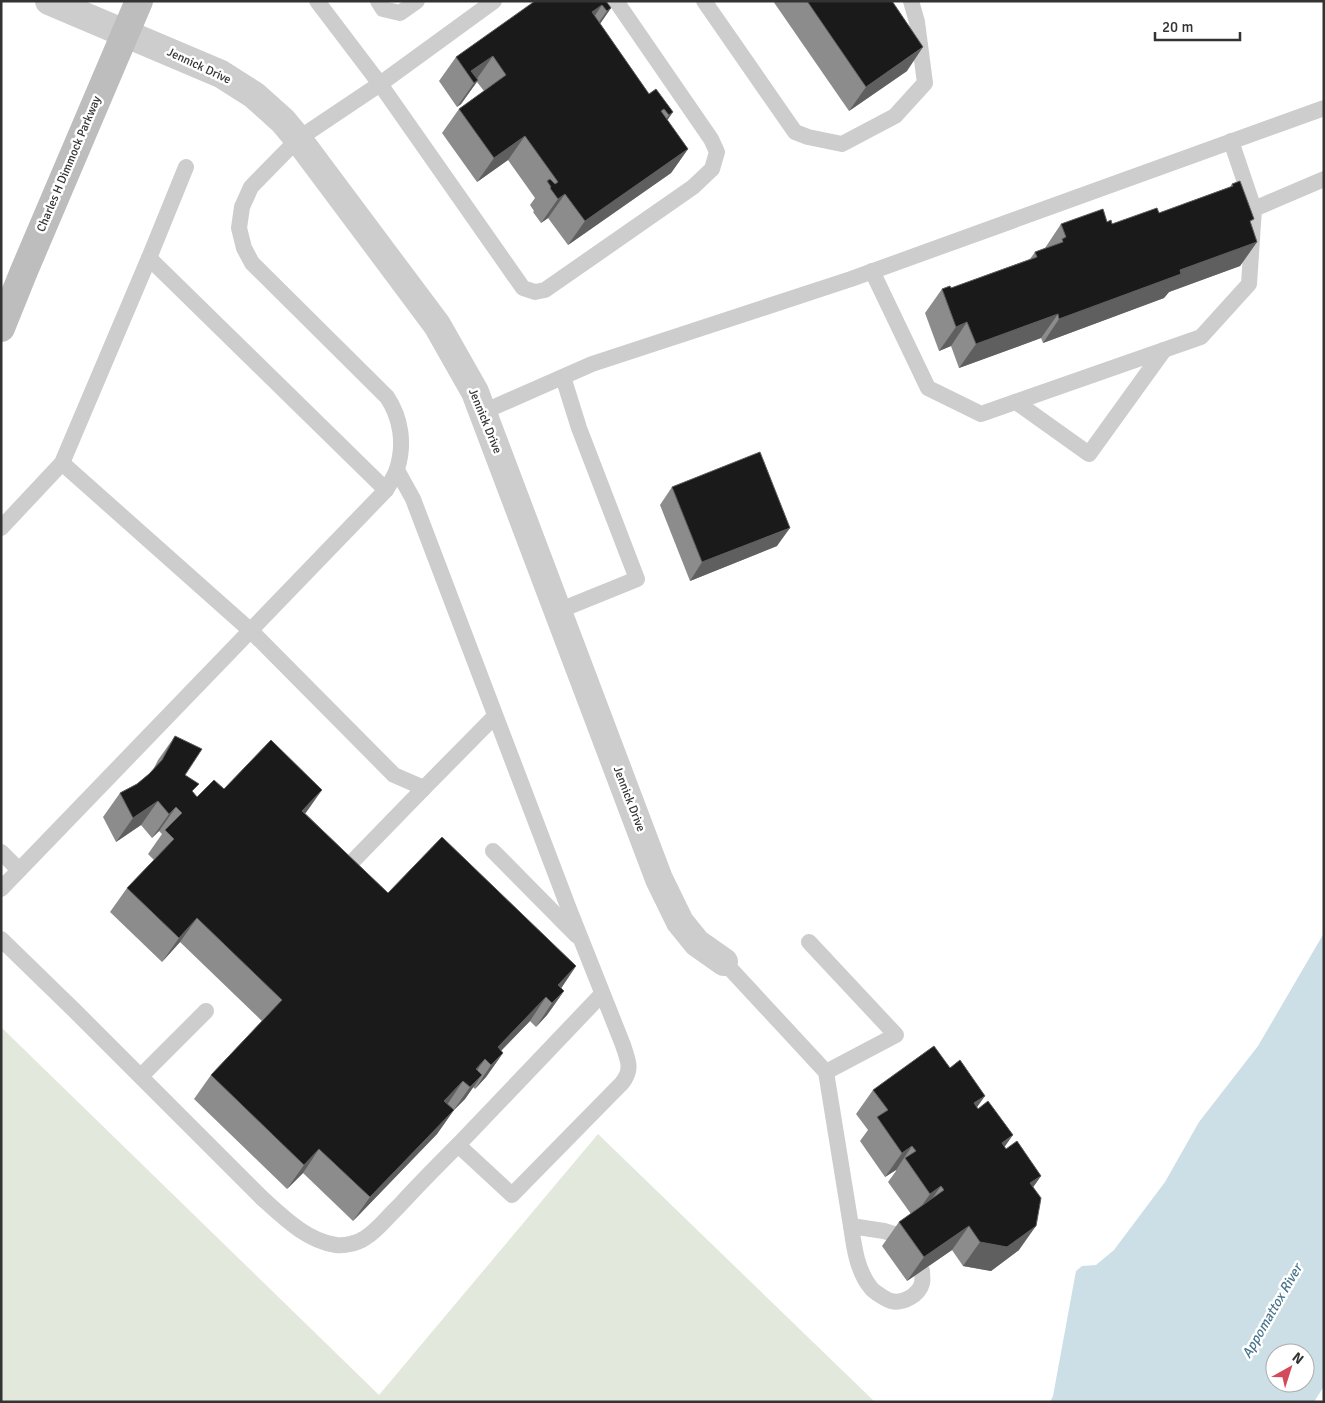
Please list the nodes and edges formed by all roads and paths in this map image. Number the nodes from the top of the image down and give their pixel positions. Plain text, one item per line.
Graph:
1 (49, 1) edge
2 (139, 1) edge
3 (317, 1) edge
4 (378, 1) edge
5 (416, 1) edge
6 (494, 1) edge
7 (616, 1) edge
8 (704, 1) edge
9 (911, 1) edge
10 (125, 33) junction
11 (380, 84) junction
12 (1324, 108) edge
13 (298, 139) junction
14 (1231, 141) junction
15 (186, 167) dead end
16 (1324, 179) edge
17 (1254, 209) junction
18 (149, 258) junction
19 (872, 271) junction
20 (1, 328) edge
21 (1164, 350) junction
22 (563, 377) junction
23 (1016, 402) junction
24 (483, 412) junction
25 (62, 463) junction
26 (397, 470) junction
27 (386, 490) junction
28 (1, 528) edge
29 (558, 611) junction
30 (250, 631) junction
31 (495, 716) junction
32 (424, 788) junction
33 (493, 851) dead end
34 (1, 852) edge
35 (353, 861) edge
36 (19, 870) junction
37 (1, 888) edge
38 (1, 939) edge
39 (582, 941) junction
40 (810, 942) dead end
41 (724, 962) joint
42 (602, 994) junction
43 (206, 1011) dead end
44 (826, 1072) junction
45 (141, 1076) junction
46 (458, 1145) junction
47 (851, 1226) junction
48 (897, 1236) edge
49 (922, 1271) edge

1 - 10 street, Jennick Drive
2 - 10 main road, Charles H Dimmock Parkway
3 - 11 lane
4 - 5 lane
6 - 11 lane
7 - 11 lane
8 - 9 lane
10 - 13 street, Jennick Drive
10 - 20 main road, Charles H Dimmock Parkway
11 - 13 lane
12 - 14 lane
13 - 24 street, Jennick Drive
13 - 26 lane
14 - 17 lane
14 - 19 lane
15 - 18 lane
16 - 17 lane
17 - 21 lane
18 - 25 lane
18 - 27 lane
19 - 22 lane
19 - 23 lane
21 - 23 lane
21 - 23 lane
22 - 24 lane
22 - 29 lane
24 - 29 street, Jennick Drive
25 - 28 lane
25 - 30 lane
26 - 27 lane
26 - 31 lane
27 - 30 lane
29 - 41 street, Jennick Drive
30 - 32 lane
30 - 36 lane
31 - 32 lane
31 - 39 lane
32 - 35 lane
33 - 39 lane
34 - 36 lane
36 - 37 lane
38 - 45 lane
39 - 42 lane
40 - 44 lane
41 - 44 lane
42 - 46 lane
42 - 46 lane
43 - 45 lane
44 - 47 lane
45 - 46 lane
47 - 48 lane
47 - 49 lane

